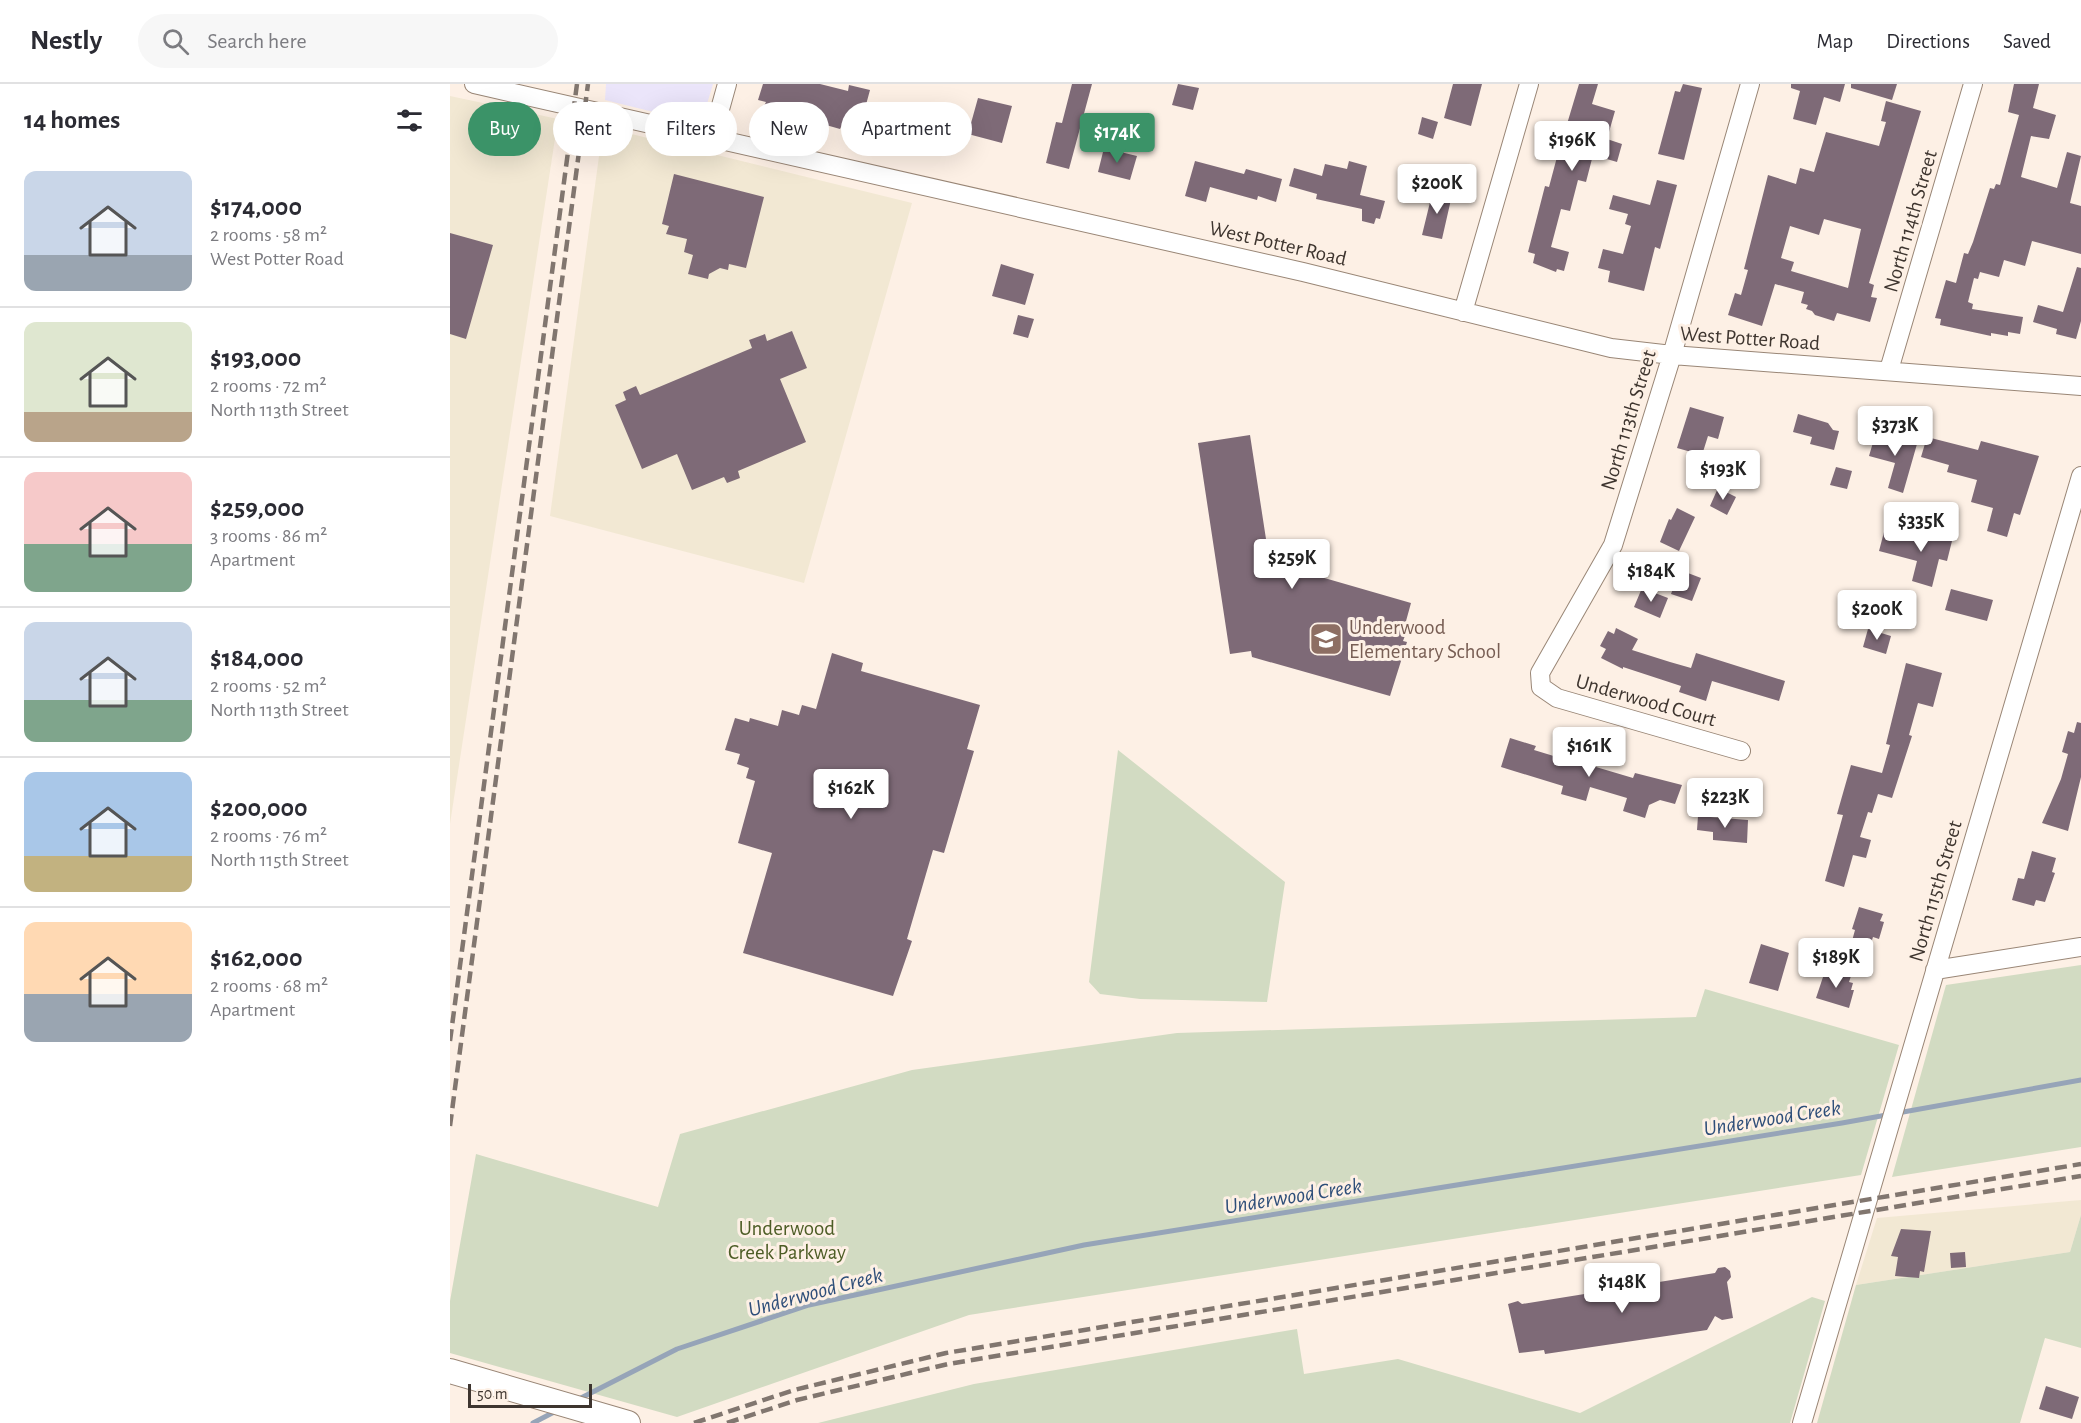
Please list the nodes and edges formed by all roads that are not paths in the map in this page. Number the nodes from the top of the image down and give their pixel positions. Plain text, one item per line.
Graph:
1 (474, 84) edge
2 (727, 84) edge
3 (1529, 84) edge
4 (1750, 84) edge
5 (1973, 84) edge
6 (722, 102) edge
7 (645, 123) edge
8 (737, 144) edge
9 (1464, 312) junction
10 (1672, 355) junction
11 (1890, 370) junction
12 (2081, 387) edge
13 (2081, 476) edge
14 (1541, 687) joint
15 (1741, 751) dead end
16 (2081, 946) edge
17 (1935, 970) junction
18 (450, 1371) edge
19 (628, 1423) edge
20 (1802, 1423) edge

1 - 7 street, West Potter Road
2 - 6 street
3 - 9 street
4 - 10 street, North 113th Street
5 - 11 street, North 114th Street
8 - 9 street, West Potter Road
9 - 10 street, West Potter Road
10 - 11 street, West Potter Road
10 - 14 street, North 113th Street
11 - 12 street, West Potter Road
13 - 17 street, North 115th Street
14 - 15 street, Underwood Court
16 - 17 street
17 - 20 street, North 115th Street
18 - 19 street

